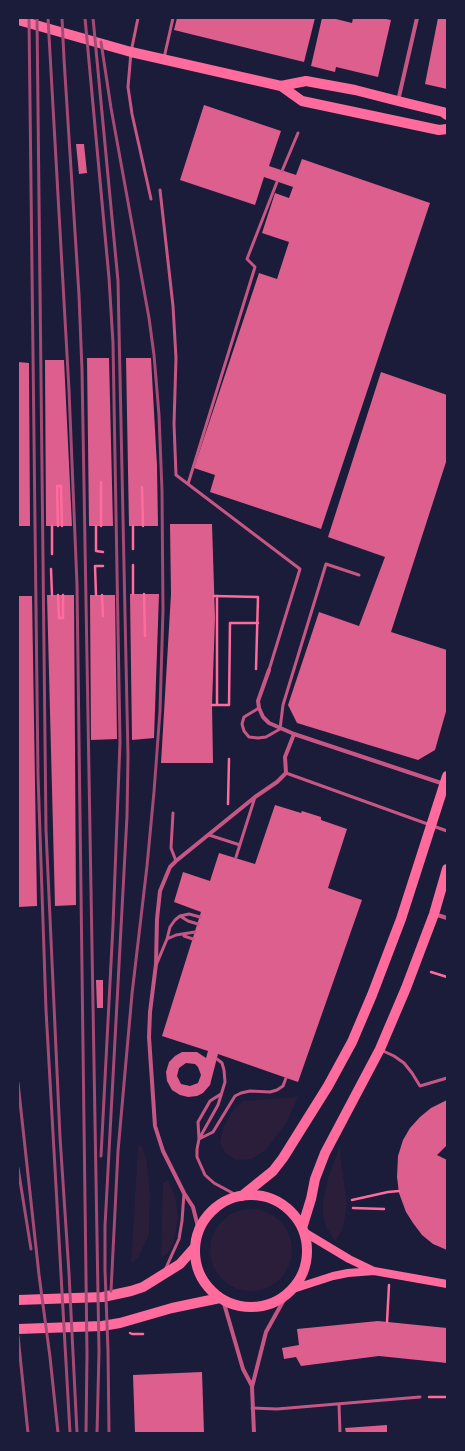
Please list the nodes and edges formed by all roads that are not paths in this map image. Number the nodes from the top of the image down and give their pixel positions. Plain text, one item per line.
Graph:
1 (138, 18) edge
2 (173, 18) edge
3 (417, 18) edge
4 (18, 20) edge
5 (131, 52) junction
6 (164, 60) junction
7 (281, 86) junction
8 (398, 100) junction
9 (447, 115) edge
10 (447, 129) edge
11 (298, 133) dead end
12 (282, 171) dead end
13 (277, 182) dead end
14 (160, 190) dead end
15 (152, 199) dead end
16 (188, 484) junction
17 (359, 575) dead end
18 (269, 670) joint
19 (259, 708) junction
20 (280, 729) junction
21 (294, 734) junction
22 (286, 773) junction
23 (445, 780) edge
24 (255, 797) junction
25 (173, 813) dead end
26 (432, 826) junction
27 (447, 831) edge
28 (209, 835) junction
29 (240, 845) junction
30 (236, 857) dead end
31 (176, 861) junction
32 (447, 869) edge
33 (434, 914) junction
34 (180, 916) junction
35 (200, 917) dead end
36 (447, 918) edge
37 (198, 924) dead end
38 (195, 932) dead end
39 (182, 935) junction
40 (167, 939) junction
41 (193, 939) dead end
42 (156, 964) junction
43 (380, 1049) junction
44 (217, 1059) dead end
45 (286, 1078) dead end
46 (447, 1078) edge
47 (221, 1094) junction
48 (198, 1139) junction
49 (184, 1193) junction
50 (240, 1196) junction
51 (303, 1230) junction
52 (198, 1231) junction
53 (195, 1247) junction
54 (374, 1270) junction
55 (163, 1275) junction
56 (447, 1284) edge
57 (289, 1292) junction
58 (221, 1299) junction
59 (18, 1300) edge
60 (18, 1329) edge
61 (252, 1387) junction
62 (420, 1397) road end
63 (339, 1404) junction
64 (252, 1408) junction
65 (254, 1433) edge
66 (340, 1433) edge

1 - 5 lane
2 - 6 lane
3 - 8 street
4 - 5 main road
5 - 6 main road
5 - 15 lane
6 - 7 main road
7 - 8 main road
7 - 10 main road
8 - 9 main road
11 - 12 lane
13 - 16 lane
14 - 16 lane
16 - 18 lane
17 - 20 lane
18 - 19 street
19 - 20 street
19 - 20 lane
20 - 21 street
21 - 22 street
21 - 23 street
22 - 24 street
22 - 26 lane
23 - 26 main road
24 - 28 street
24 - 29 lane
25 - 31 lane
26 - 27 lane
26 - 50 main road
28 - 29 lane
28 - 31 street
29 - 30 lane
31 - 42 street
32 - 33 main road
33 - 36 street
33 - 43 main road
34 - 35 lane
34 - 37 lane
34 - 40 lane
38 - 39 lane
39 - 40 lane
39 - 41 lane
40 - 42 lane
42 - 49 street
43 - 46 lane
43 - 51 main road
44 - 47 lane
45 - 48 lane
47 - 48 lane
47 - 48 lane
48 - 50 lane
49 - 52 street
49 - 55 lane
50 - 51 main road
50 - 52 main road
51 - 54 main road
51 - 57 main road
52 - 53 main road
53 - 55 main road
53 - 58 main road
54 - 56 main road
54 - 57 main road
55 - 59 main road
57 - 58 main road
57 - 61 street
58 - 60 main road
58 - 61 street
61 - 64 street
62 - 63 lane
63 - 64 lane
63 - 66 lane
64 - 65 street

